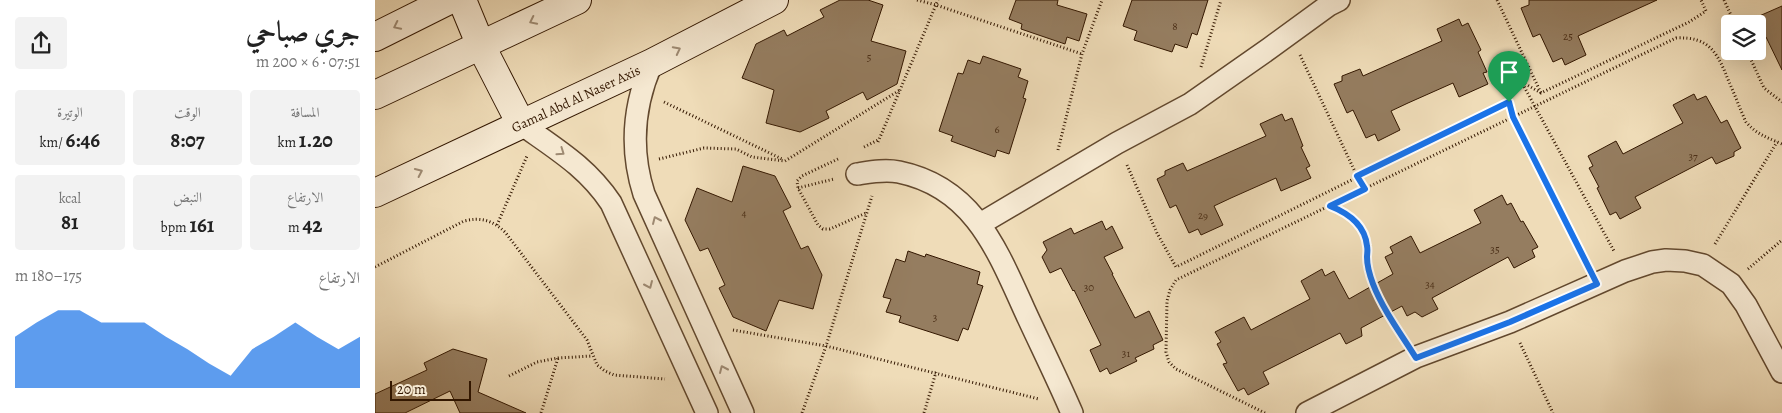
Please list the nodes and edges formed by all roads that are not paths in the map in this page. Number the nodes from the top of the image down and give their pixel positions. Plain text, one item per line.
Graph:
1 (449, 0) edge
2 (462, 0) edge
3 (577, 0) edge
4 (774, 0) edge
5 (1339, 0) edge
6 (375, 37) edge
7 (481, 46) junction
8 (651, 63) junction
9 (375, 95) edge
10 (529, 130) junction
11 (867, 173) road end
12 (375, 192) edge
13 (980, 224) junction
14 (1782, 372) edge
15 (1071, 410) edge
16 (707, 413) edge
17 (743, 413) edge
18 (1307, 413) edge

1 -> 6 main road
2 - 7 main road
3 -> 7 main road
8 -> 4 main road, Gamal Abd Al Naser Axis
5 - 13 street
7 - 9 main road
7 - 10 main road
8 - 10 main road, Gamal Abd Al Naser Axis
17 -> 8 street
12 -> 10 main road, Gamal Abd Al Naser Axis
10 -> 16 street
11 - 13 street
13 - 15 street
14 - 18 street

